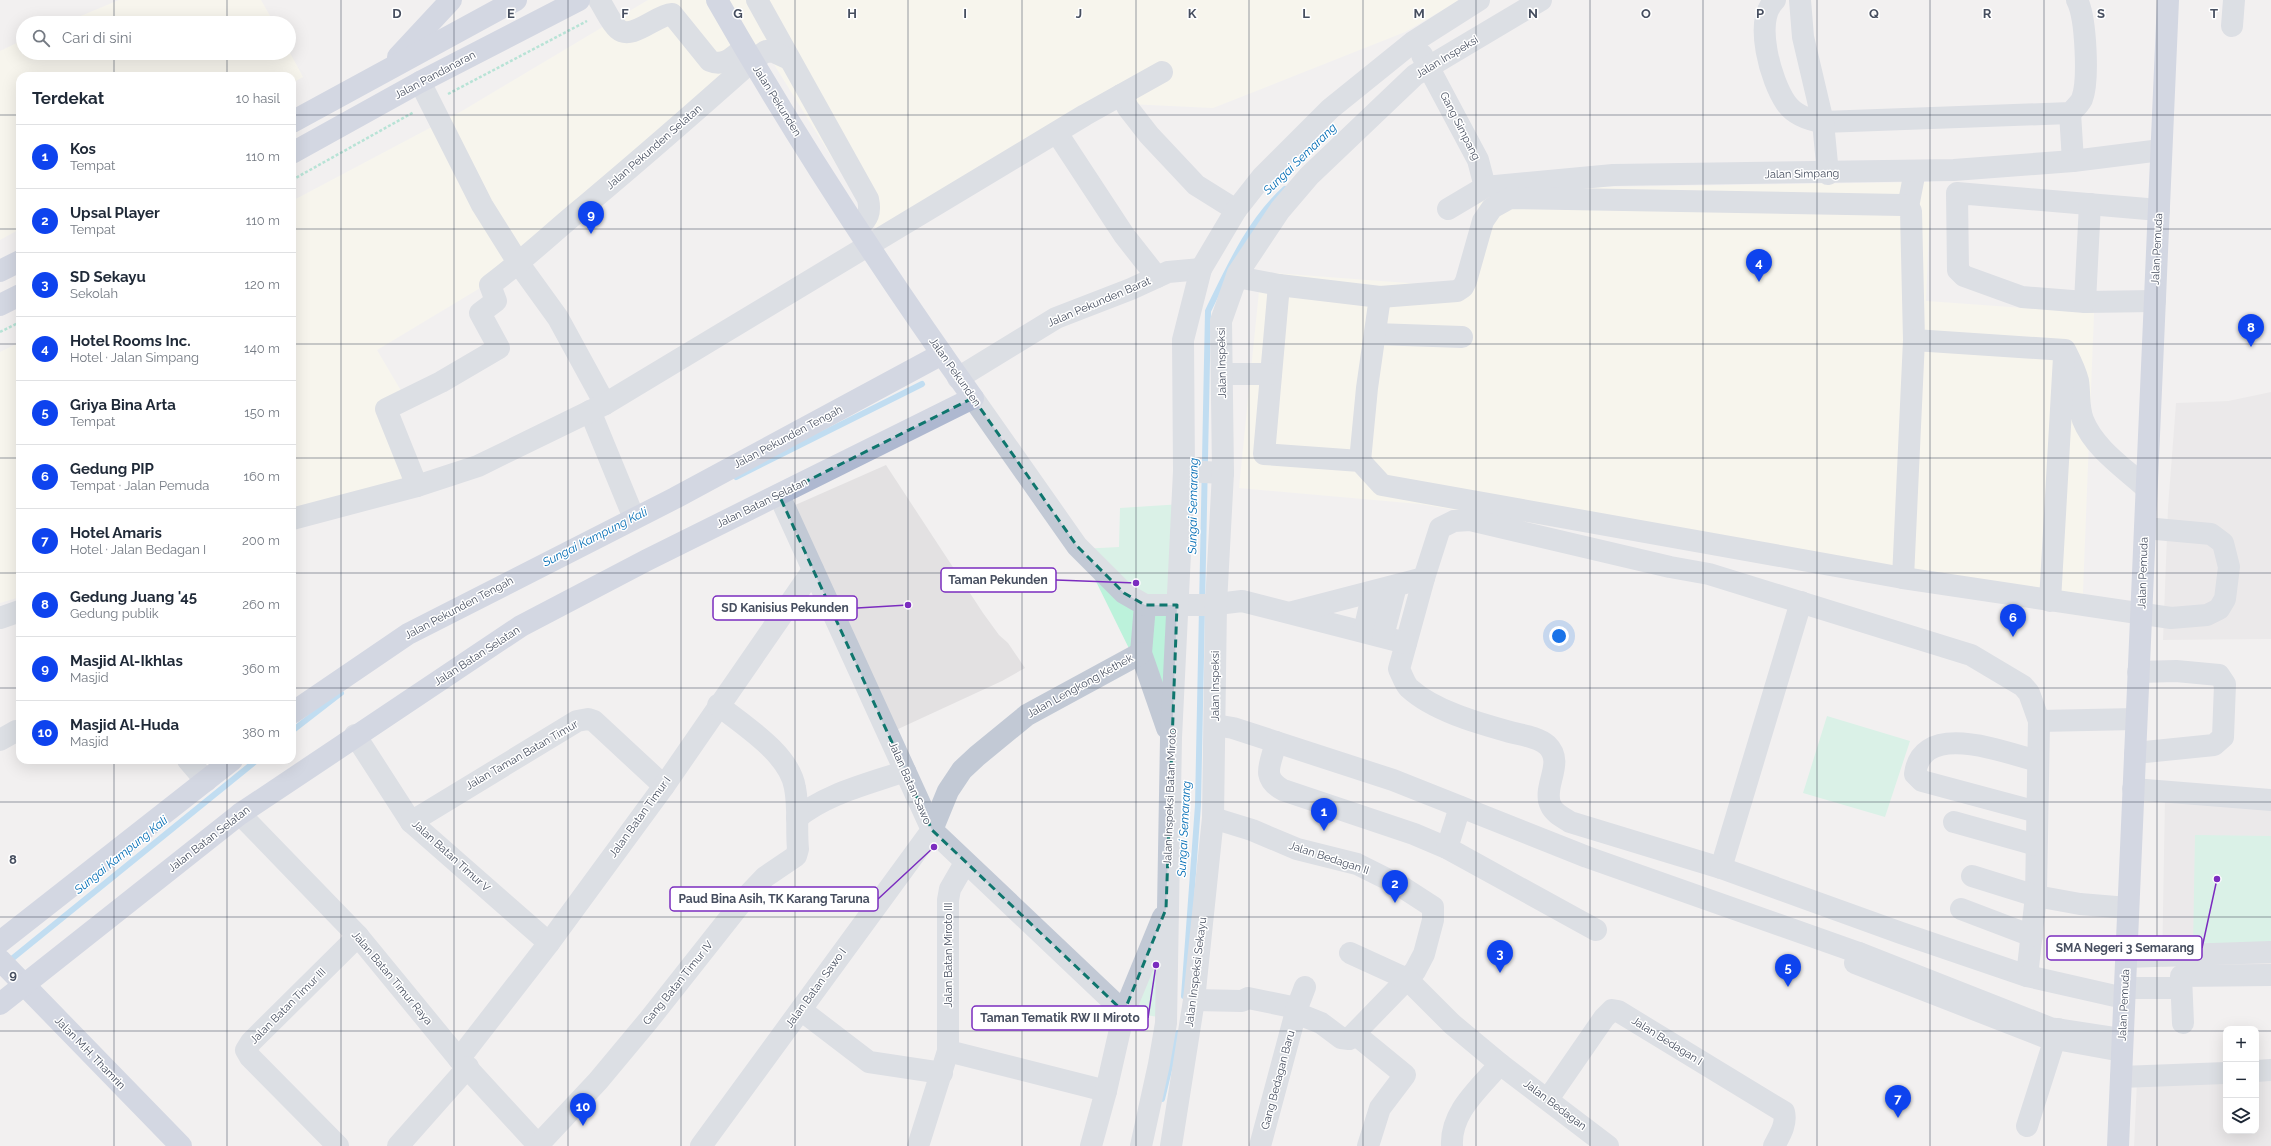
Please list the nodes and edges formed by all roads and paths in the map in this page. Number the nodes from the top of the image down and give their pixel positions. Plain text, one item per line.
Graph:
1 (451, 0) edge
2 (516, 0) edge
3 (579, 0) edge
4 (717, 0) edge
5 (756, 0) edge
6 (1479, 0) edge
7 (1541, 0) edge
8 (1775, 0) edge
9 (1800, 0) edge
10 (2077, 0) edge
11 (2168, 0) edge
12 (2234, 0) edge
13 (603, 6) edge
14 (2232, 26) dead end
15 (1421, 54) junction
16 (748, 55) junction
17 (787, 58) junction
18 (384, 72) junction
19 (1162, 72) dead end
20 (420, 82) junction
21 (1120, 95) junction
22 (431, 102) junction
23 (2070, 112) junction
24 (296, 120) edge
25 (1823, 122) junction
26 (1057, 132) junction
27 (2161, 150) junction
28 (296, 151) edge
29 (2073, 161) junction
30 (1915, 171) junction
31 (1667, 174) junction
32 (1828, 174) junction
33 (296, 178) edge
34 (1485, 187) junction
35 (1687, 201) junction
36 (2090, 204) junction
37 (1908, 207) junction
38 (1448, 209) dead end
39 (1236, 210) junction
40 (2159, 210) junction
41 (863, 237) junction
42 (16, 263) edge
43 (519, 264) junction
44 (1201, 269) junction
45 (0, 271) edge
46 (1157, 277) junction
47 (1237, 277) junction
48 (1279, 285) junction
49 (16, 297) edge
50 (1380, 297) junction
51 (2154, 301) junction
52 (2085, 302) junction
53 (0, 305) edge
54 (16, 324) edge
55 (0, 332) edge
56 (1375, 334) junction
57 (1462, 337) dead end
58 (1914, 340) junction
59 (2065, 350) junction
60 (942, 354) junction
61 (1222, 374) junction
62 (1271, 374) junction
63 (958, 378) junction
64 (973, 398) junction
65 (597, 408) junction
66 (1360, 461) junction
67 (1188, 470) junction
68 (1221, 473) junction
69 (417, 486) junction
70 (2145, 487) junction
71 (779, 495) junction
72 (296, 518) edge
73 (634, 518) junction
74 (2145, 528) junction
75 (813, 570) junction
76 (1424, 578) junction
77 (1903, 578) junction
78 (1396, 586) junction
79 (1373, 592) junction
80 (2050, 601) junction
81 (1801, 602) junction
82 (1145, 605) junction
83 (1198, 605) junction
84 (16, 612) edge
85 (1290, 612) junction
86 (2141, 614) junction
87 (0, 618) edge
88 (1374, 634) junction
89 (1406, 643) junction
90 (1141, 653) junction
91 (2138, 672) junction
92 (718, 705) junction
93 (296, 710) edge
94 (2136, 719) junction
95 (2039, 722) junction
96 (1215, 725) junction
97 (16, 731) edge
98 (355, 735) junction
99 (1171, 738) junction
100 (0, 740) edge
101 (1276, 742) junction
102 (2135, 753) junction
103 (2038, 761) junction
104 (191, 764) edge
105 (227, 764) edge
106 (905, 771) junction
107 (206, 781) junction
108 (664, 786) junction
109 (2133, 788) junction
110 (1213, 796) joint
111 (2271, 800) edge
112 (1460, 807) junction
113 (2037, 812) junction
114 (240, 814) junction
115 (797, 818) junction
116 (1213, 818) junction
117 (411, 822) junction
118 (1954, 822) dead end
119 (932, 830) junction
120 (2036, 845) junction
121 (1447, 848) junction
122 (965, 863) junction
123 (1721, 868) junction
124 (1972, 876) dead end
125 (2036, 896) junction
126 (2128, 908) junction
127 (1166, 909) junction
128 (1961, 909) dead end
129 (1596, 930) dead end
130 (358, 936) junction
131 (2032, 936) junction
132 (0, 942) edge
133 (549, 943) junction
134 (2271, 952) edge
135 (1350, 953) dead end
136 (2126, 957) junction
137 (0, 960) edge
138 (2271, 974) edge
139 (2027, 976) junction
140 (1407, 979) junction
141 (22, 982) junction
142 (1305, 987) dead end
143 (2181, 988) junction
144 (2124, 993) junction
145 (1194, 1000) junction
146 (0, 1004) edge
147 (800, 1010) junction
148 (1296, 1011) junction
149 (1124, 1012) junction
150 (2184, 1023) dead end
151 (1355, 1034) junction
152 (2056, 1034) junction
153 (2122, 1045) junction
154 (948, 1051) junction
155 (464, 1063) junction
156 (1500, 1064) junction
157 (2271, 1070) edge
158 (2259, 1071) edge
159 (942, 1073) junction
160 (2223, 1073) edge
161 (2121, 1077) junction
162 (1106, 1091) junction
163 (1548, 1099) junction
164 (2027, 1126) dead end
165 (181, 1146) edge
166 (338, 1146) edge
167 (398, 1146) edge
168 (539, 1146) edge
169 (701, 1146) edge
170 (918, 1146) edge
171 (1091, 1146) edge
172 (1141, 1146) edge
173 (1171, 1146) edge
174 (1260, 1146) edge
175 (1368, 1146) edge
176 (1452, 1146) edge
177 (1608, 1146) edge
178 (1774, 1146) edge
179 (2118, 1146) edge

1 - 18 main road
2 - 18 main road
3 - 20 main road, Jalan Pandanaran
4 - 16 main road, Jalan Pekunden
5 - 17 street
6 - 15 street
7 - 15 street, Jalan Inspeksi
8 - 25 street
9 - 25 street
10 - 23 street
11 - 27 main road, Jalan Pemuda
12 - 14 street
13 - 16 street
13 - 22 path
15 - 34 street, Gang Simpang
15 - 39 street, Jalan Inspeksi Batan Miroto
15 - 47 street, Jalan Inspeksi
16 - 17 street
16 - 41 main road, Jalan Pekunden
16 - 43 street, Jalan Pekunden Selatan
17 - 41 street
18 - 24 main road
19 - 21 street
20 - 22 street
20 - 28 main road, Jalan Pandanaran
21 - 26 street
21 - 39 street
22 - 33 path
22 - 43 street
23 - 25 street
23 - 29 street
25 - 32 street
26 - 41 street
26 - 46 street, Jalan Pekunden Barat
27 - 29 street, Jalan Simpang
27 - 40 main road, Jalan Pemuda
29 - 30 street, Jalan Simpang
30 - 32 street, Jalan Simpang
30 - 37 street
31 - 32 street, Jalan Simpang
31 - 34 street, Jalan Simpang
31 - 35 street
34 - 38 street, Jalan Simpang
35 - 37 street
35 - 50 street
36 - 40 street
36 - 52 street
36 - 52 street
37 - 58 street
39 - 44 street, Jalan Inspeksi Batan Miroto
40 - 51 main road, Jalan Pemuda
41 - 60 main road, Jalan Pekunden
41 - 65 street
42 - 45 main road
43 - 65 street
43 - 69 street, Jalan Pekunden Selatan
44 - 46 street, Jalan Pekunden Barat
44 - 67 street, Jalan Inspeksi Batan Miroto
46 - 63 street, Jalan Pekunden Barat
47 - 48 street
47 - 61 street, Jalan Inspeksi
48 - 50 street
48 - 62 street
49 - 53 main road
50 - 56 street
51 - 52 street
51 - 70 main road, Jalan Pemuda
54 - 55 path
56 - 57 street
56 - 66 street
58 - 59 street
58 - 77 street
59 - 70 street
59 - 80 street
60 - 63 main road, Jalan Pekunden
60 - 73 main road, Jalan Pekunden Tengah
61 - 62 street
61 - 68 street, Jalan Inspeksi
62 - 66 street
63 - 64 main road, Jalan Pekunden
64 - 71 main road, Jalan Batan Selatan
64 - 82 street, Jalan Pekunden
65 - 69 street
65 - 73 street
66 - 77 street
67 - 68 street
67 - 83 street, Jalan Inspeksi Batan Miroto
68 - 83 street, Jalan Inspeksi
69 - 72 street
70 - 74 main road, Jalan Pemuda
71 - 75 street, Jalan Batan Sawo
71 - 98 main road, Jalan Batan Selatan
73 - 93 main road, Jalan Pekunden Tengah
74 - 86 main road, Jalan Pemuda
74 - 86 street
75 - 92 street, Jalan Batan Timur I
75 - 106 street, Jalan Batan Sawo
76 - 78 street
76 - 81 street
76 - 89 street
77 - 80 street
78 - 79 street
78 - 88 street
79 - 85 street
79 - 88 street
80 - 86 street
81 - 95 street
81 - 123 street
82 - 83 street
82 - 90 street
83 - 85 street
83 - 96 street, Jalan Inspeksi
83 - 99 street, Jalan Inspeksi Batan Miroto
84 - 87 street
85 - 88 street
86 - 91 main road, Jalan Pemuda
88 - 89 street
89 - 123 street
90 - 99 street
90 - 119 street, Jalan Lengkong Kethek
91 - 94 main road, Jalan Pemuda
91 - 102 street
92 - 108 street, Jalan Batan Timur I
92 - 115 street, Gang Batan Timur IV
94 - 95 street
94 - 102 main road, Jalan Pemuda
95 - 103 street
96 - 101 street
96 - 110 street, Jalan Inspeksi
97 - 100 street
98 - 114 main road, Jalan Batan Selatan
98 - 117 street, Jalan Batan Timur V
99 - 127 street, Jalan Inspeksi Batan Miroto
101 - 112 street
101 - 121 street
102 - 109 main road, Jalan Pemuda
103 - 113 street
103 - 113 street
104 - 107 street
105 - 107 main road
106 - 115 street
106 - 119 street, Jalan Batan Sawo
107 - 132 main road
108 - 117 street, Jalan Taman Batan Timur
108 - 133 street, Jalan Batan Timur I
109 - 111 street
109 - 126 main road, Jalan Pemuda
110 - 116 street, Jalan Inspeksi Sekayu
112 - 121 street
112 - 152 street
113 - 120 street
114 - 130 street, Jalan Batan Timur Raya
114 - 141 main road, Jalan Batan Selatan
115 - 168 street, Gang Batan Timur IV
116 - 140 street, Jalan Bedagan II
116 - 145 street, Jalan Inspeksi Sekayu
117 - 133 street, Jalan Batan Timur V
118 - 120 street
119 - 122 street, Jalan Batan Sawo
119 - 147 street, Jalan Batan Sawo I
120 - 125 street
121 - 129 street
122 - 149 street, Jalan Batan Sawo
122 - 154 street, Jalan Batan Miroto III
123 - 139 street
124 - 125 street
125 - 126 street
125 - 131 street
126 - 136 main road, Jalan Pemuda
127 - 149 street
127 - 172 street, Jalan Inspeksi Batan Miroto
128 - 131 street
130 - 155 street, Jalan Batan Timur Raya
130 - 166 street, Jalan Batan Timur III
131 - 139 street
133 - 155 street, Jalan Batan Timur I
134 - 136 street
135 - 140 street
136 - 144 main road, Jalan Pemuda
137 - 141 main road, Jalan M.H. Thamrin
138 - 143 street
139 - 144 street
140 - 151 street
140 - 156 street, Jalan Bedagan
141 - 146 main road, Jalan Batan Selatan
141 - 165 main road, Jalan M.H. Thamrin
142 - 148 street, Gang Bedagan Baru
143 - 144 street
143 - 150 street
144 - 153 main road, Jalan Pemuda
145 - 148 street
145 - 173 street, Jalan Inspeksi Sekayu
147 - 159 street
147 - 169 street, Jalan Batan Sawo I
148 - 151 street
148 - 174 street, Gang Bedagan Baru
149 - 162 street
151 - 175 street
152 - 153 street
152 - 164 street
153 - 161 main road, Jalan Pemuda
154 - 159 street, Jalan Batan Miroto III
154 - 162 street
155 - 167 street, Jalan Batan Timur I
155 - 168 street, Jalan Batan Timur Raya
156 - 163 street, Jalan Bedagan
156 - 176 street
157 - 158 street
159 - 170 street, Jalan Batan Miroto III
160 - 161 street
161 - 179 main road, Jalan Pemuda
162 - 171 street
163 - 177 street, Jalan Bedagan
163 - 178 street, Jalan Bedagan I

